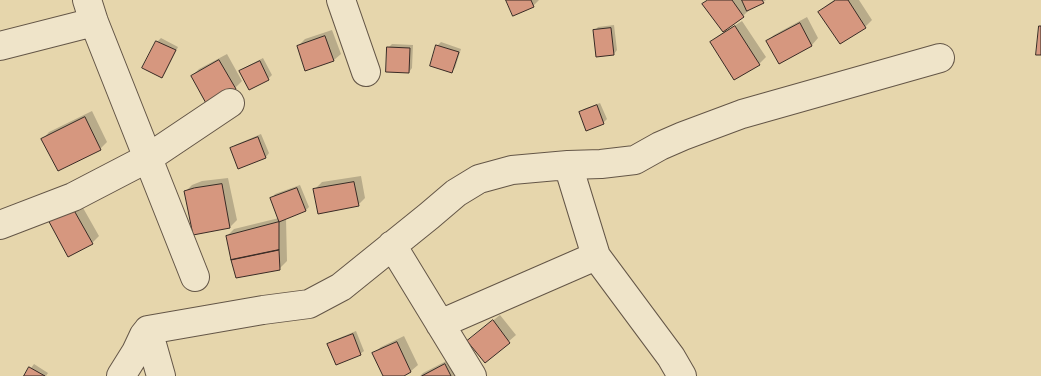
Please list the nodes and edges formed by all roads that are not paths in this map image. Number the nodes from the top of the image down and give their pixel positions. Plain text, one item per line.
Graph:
1 (340, 0) edge
2 (90, 11) edge
3 (0, 46) edge
4 (940, 58) dead end
5 (366, 72) dead end
6 (230, 103) dead end
7 (148, 158) junction
8 (568, 165) junction
9 (0, 225) edge
10 (392, 245) junction
11 (596, 256) junction
12 (195, 277) dead end
13 (440, 324) junction
14 (148, 330) junction
15 (121, 376) edge
16 (161, 376) edge
17 (472, 376) edge
18 (682, 376) edge

1 - 5 street
2 - 3 street
2 - 7 street
4 - 8 street
6 - 7 street
7 - 9 street
7 - 12 street
8 - 10 street
8 - 11 street
10 - 13 street
10 - 14 street
11 - 13 street
11 - 18 street
13 - 17 street
14 - 15 street
14 - 16 street

